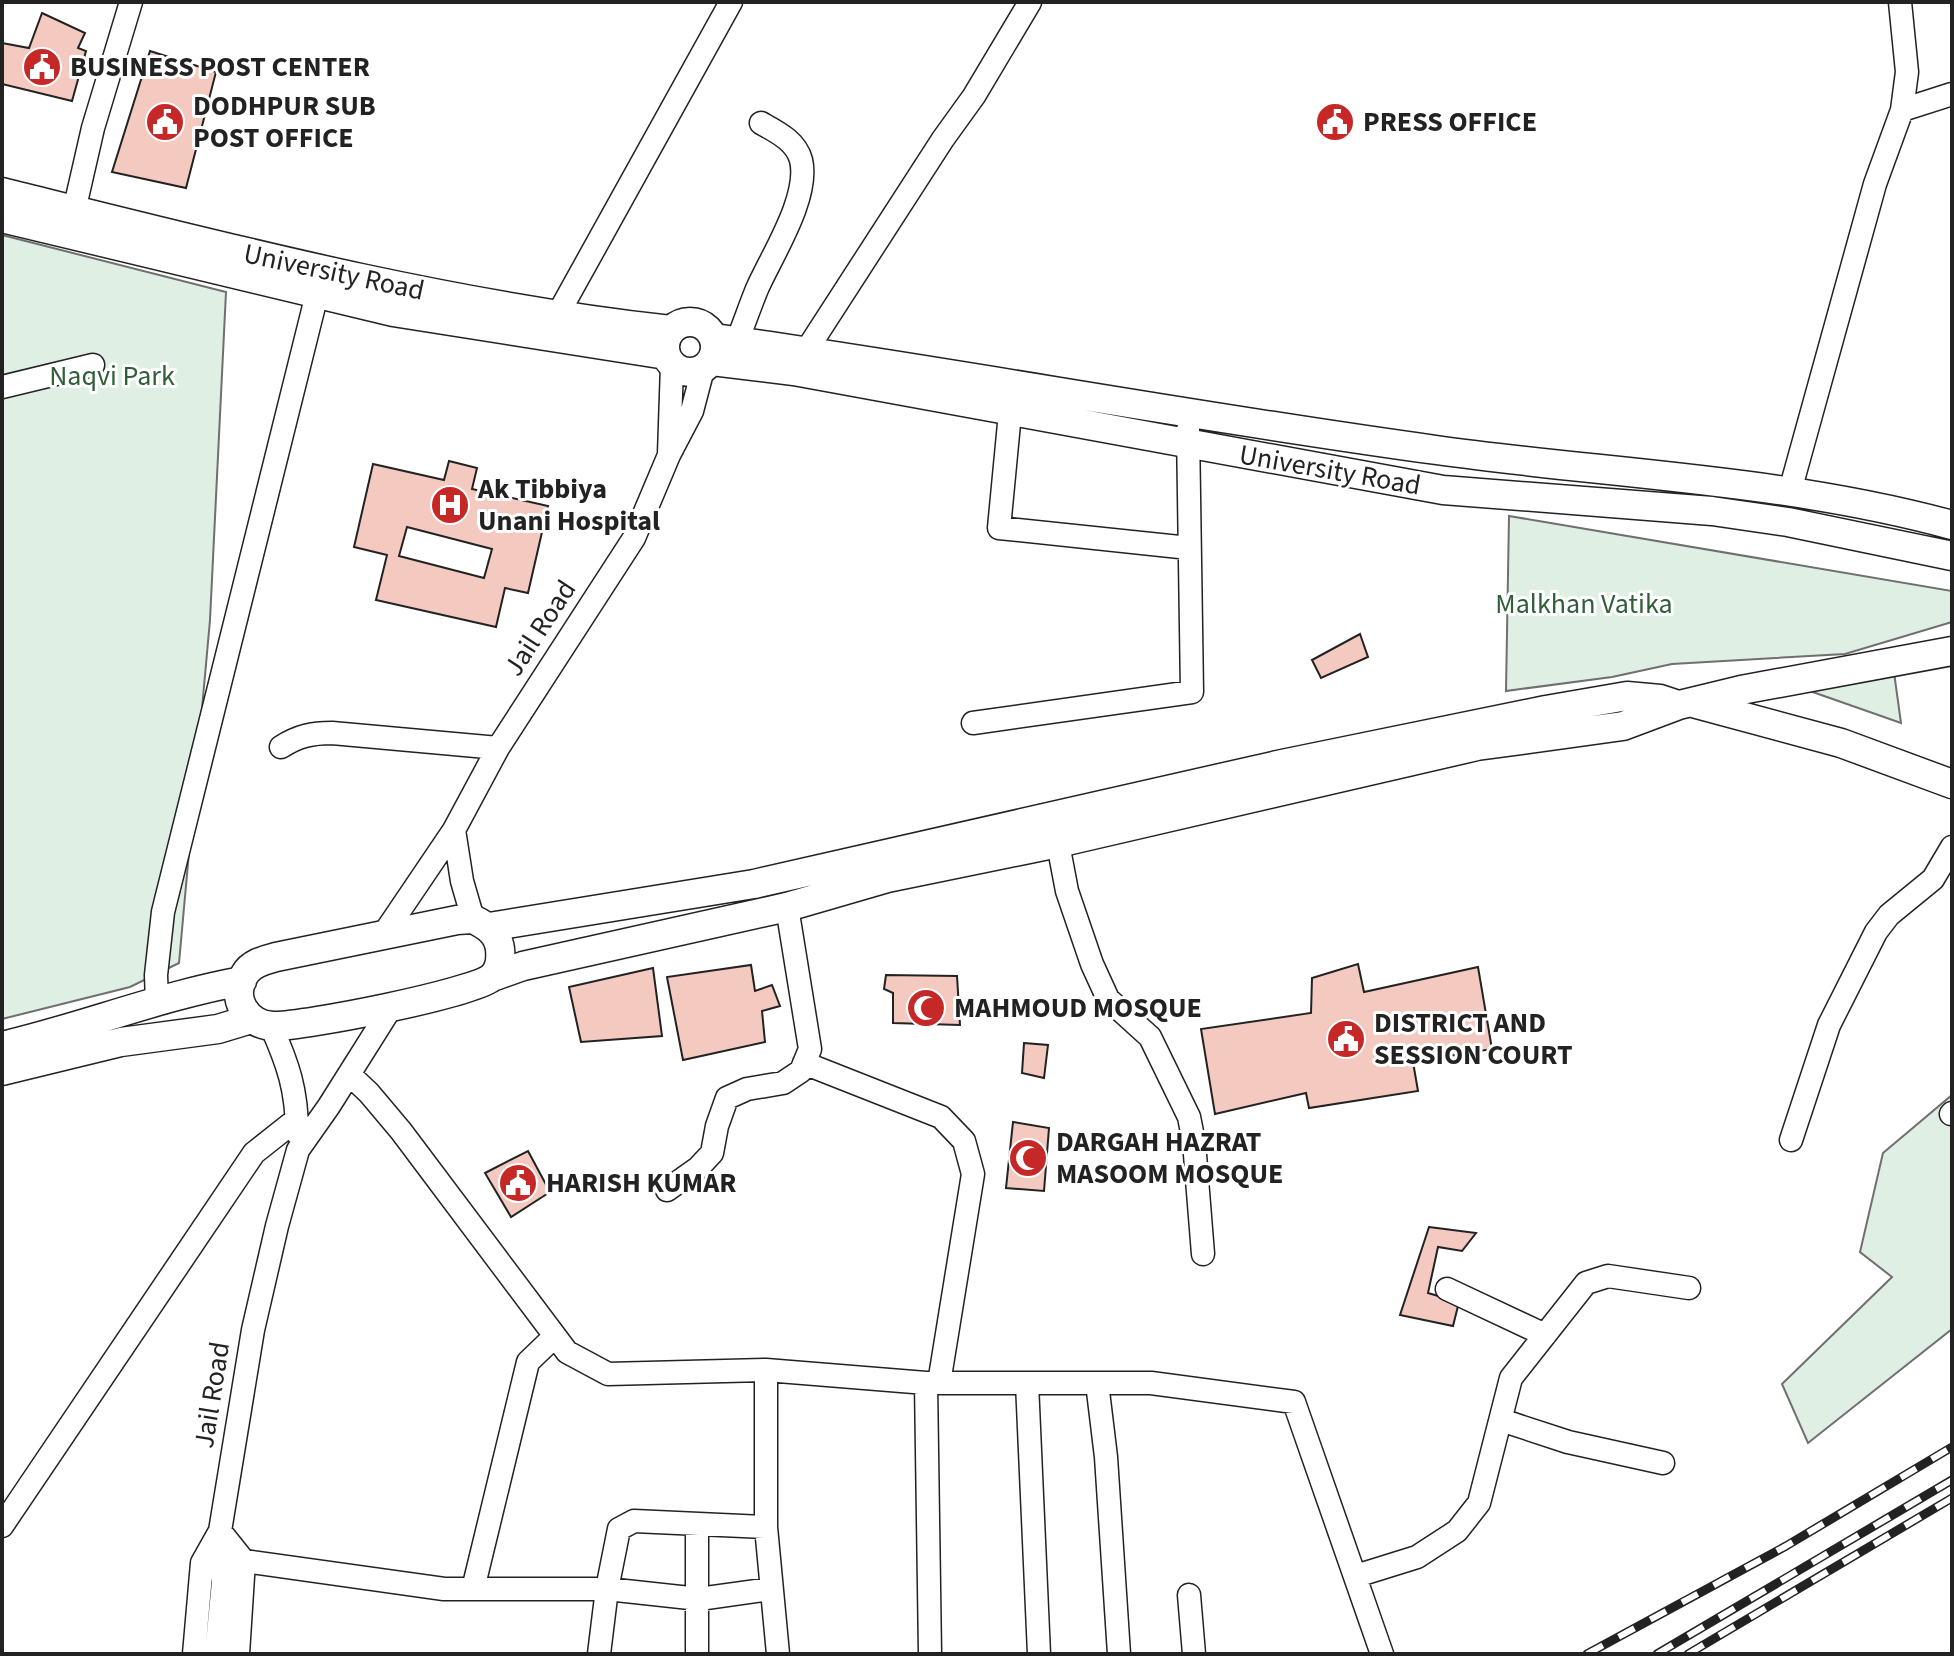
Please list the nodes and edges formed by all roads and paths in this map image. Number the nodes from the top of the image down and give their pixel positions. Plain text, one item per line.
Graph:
1 (131, 2) edge
2 (731, 2) edge
3 (1030, 2) edge
4 (1900, 2) edge
5 (1952, 94) edge
6 (1902, 110) junction
7 (761, 123) dead end
8 (2, 192) edge
9 (74, 211) junction
10 (2, 218) edge
11 (317, 294) junction
12 (558, 314) junction
13 (670, 350) junction
14 (806, 351) junction
15 (717, 352) junction
16 (93, 365) dead end
17 (2, 387) edge
18 (1010, 413) junction
19 (1188, 413) junction
20 (1187, 445) junction
21 (669, 455) junction
22 (1790, 491) junction
23 (1952, 525) edge
24 (1189, 548) junction
25 (1952, 556) edge
26 (1952, 651) edge
27 (1686, 704) junction
28 (973, 723) dead end
29 (281, 747) dead end
30 (498, 748) junction
31 (1952, 784) edge
32 (454, 830) junction
33 (1055, 830) junction
34 (1951, 852) edge
35 (787, 907) junction
36 (481, 923) junction
37 (383, 935) junction
38 (495, 976) junction
39 (242, 981) junction
40 (157, 1002) junction
41 (392, 1006) junction
42 (261, 1022) junction
43 (2, 1046) edge
44 (804, 1063) junction
45 (2, 1071) edge
46 (350, 1075) junction
47 (297, 1119) junction
48 (1791, 1140) dead end
49 (298, 1150) junction
50 (667, 1190) dead end
51 (1203, 1254) dead end
52 (1689, 1288) dead end
53 (1447, 1289) dead end
54 (1545, 1335) junction
55 (555, 1336) junction
56 (766, 1370) junction
57 (933, 1383) junction
58 (1027, 1383) junction
59 (1097, 1383) junction
60 (1501, 1420) junction
61 (1663, 1463) dead end
62 (697, 1524) junction
63 (2, 1526) edge
64 (766, 1527) junction
65 (220, 1531) junction
66 (244, 1561) junction
67 (1356, 1576) junction
68 (473, 1589) junction
69 (607, 1589) junction
70 (771, 1589) junction
71 (1189, 1595) dead end
72 (699, 1599) junction
73 (194, 1654) edge
74 (216, 1654) edge
75 (238, 1654) edge
76 (599, 1654) edge
77 (697, 1654) edge
78 (778, 1654) edge
79 (930, 1654) edge
80 (1039, 1654) edge
81 (1119, 1654) edge
82 (1194, 1654) edge
83 (1382, 1654) edge

1 - 9 street
2 - 12 street
3 - 14 street
4 - 6 street
5 - 6 street
6 - 22 street
7 - 15 street, Jail Road
8 - 9 main road, University Road
9 - 12 main road, University Road
10 - 11 main road, University Road
11 - 13 main road, University Road
11 - 40 street
12 - 13 main road, University Road
13 - 15 main road
13 - 15 main road
13 - 21 street, Jail Road
14 - 15 main road, University Road
14 - 19 main road, University Road
15 - 18 main road, University Road
15 - 21 street, Jail Road
16 - 17 street
18 - 20 main road, University Road
18 - 24 street
19 - 20 street
19 - 22 main road, University Road
20 - 24 street
20 - 25 main road, University Road
21 - 30 street, Jail Road
22 - 23 main road, University Road
24 - 28 street
26 - 27 main road
27 - 31 main road
27 - 33 main road
29 - 30 street
30 - 32 street, Jail Road
32 - 36 street
32 - 37 street, Jail Road
33 - 35 main road
33 - 36 main road
33 - 51 street
34 - 48 street
35 - 38 main road
35 - 44 street
36 - 37 main road
36 - 38 main road
37 - 39 main road
38 - 41 main road
39 - 40 main road
39 - 42 main road
40 - 43 main road
41 - 42 main road
41 - 46 street, Jail Road
42 - 45 main road
42 - 47 street, Jail Road
44 - 50 street
44 - 57 street
46 - 49 street, Jail Road
46 - 55 street
47 - 49 street, Jail Road
47 - 63 street
49 - 65 street, Jail Road
52 - 54 street
53 - 54 street
54 - 60 street
55 - 56 street
55 - 68 street
56 - 57 street
56 - 64 street
57 - 58 street
57 - 79 street
58 - 59 street
58 - 80 street
59 - 67 street
59 - 81 street
60 - 61 street
60 - 67 street
62 - 64 street
62 - 69 street
62 - 72 street
64 - 70 street
65 - 66 street
65 - 73 street
65 - 74 street, Jail Road
66 - 68 street
66 - 75 street
67 - 83 street
68 - 69 street
69 - 72 street
69 - 76 street
70 - 72 street
70 - 78 street
71 - 82 street
72 - 77 street

